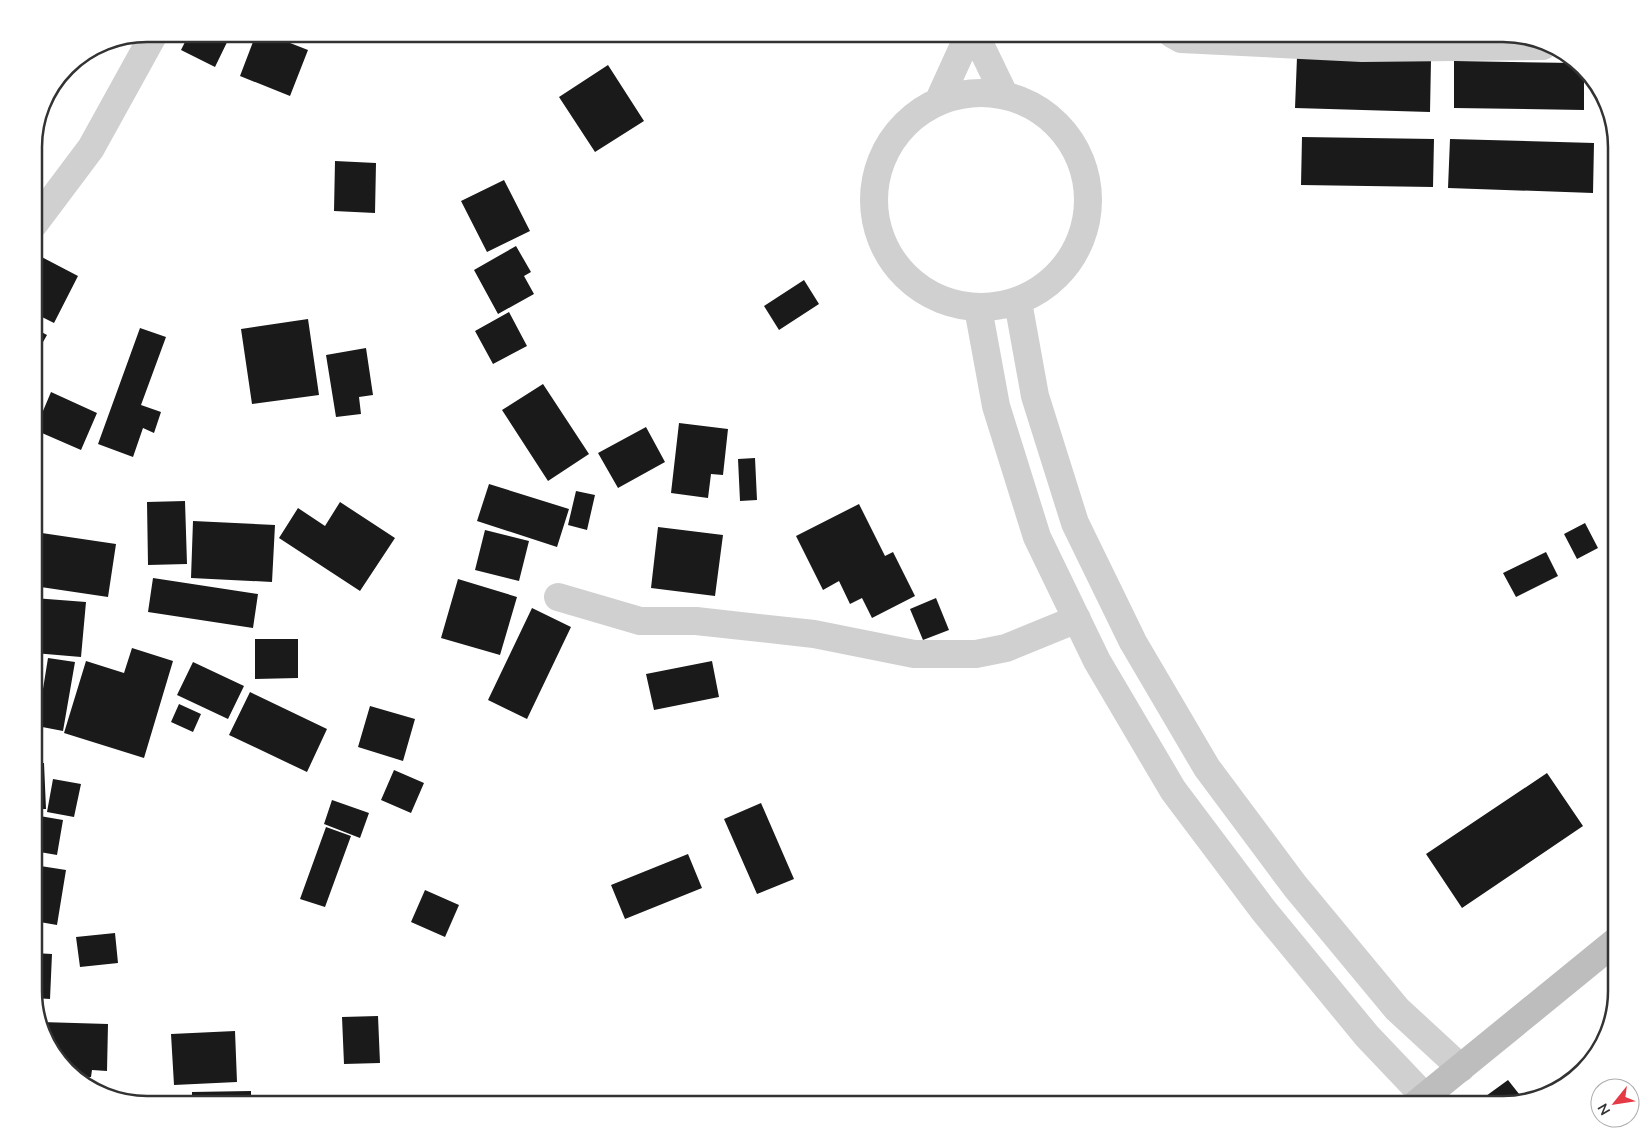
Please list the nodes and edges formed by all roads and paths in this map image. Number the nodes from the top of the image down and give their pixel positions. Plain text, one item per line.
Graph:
1 (965, 42) edge
2 (980, 42) edge
3 (1401, 42) edge
4 (149, 43) edge
5 (1527, 46) edge
6 (1004, 94) junction
7 (938, 100) junction
8 (43, 212) edge
9 (1018, 302) junction
10 (978, 308) junction
11 (558, 597) dead end
12 (1077, 619) junction
13 (1608, 948) edge
14 (1461, 1068) junction
15 (1418, 1096) edge
16 (1426, 1096) edge

1 - 7 street
2 - 6 street
3 - 5 street
4 - 8 street
6 - 7 street
6 - 9 street
7 - 10 street
9 - 10 street
9 - 14 street
10 - 12 street
11 - 12 street
12 - 15 street
13 - 14 street
14 - 16 street

